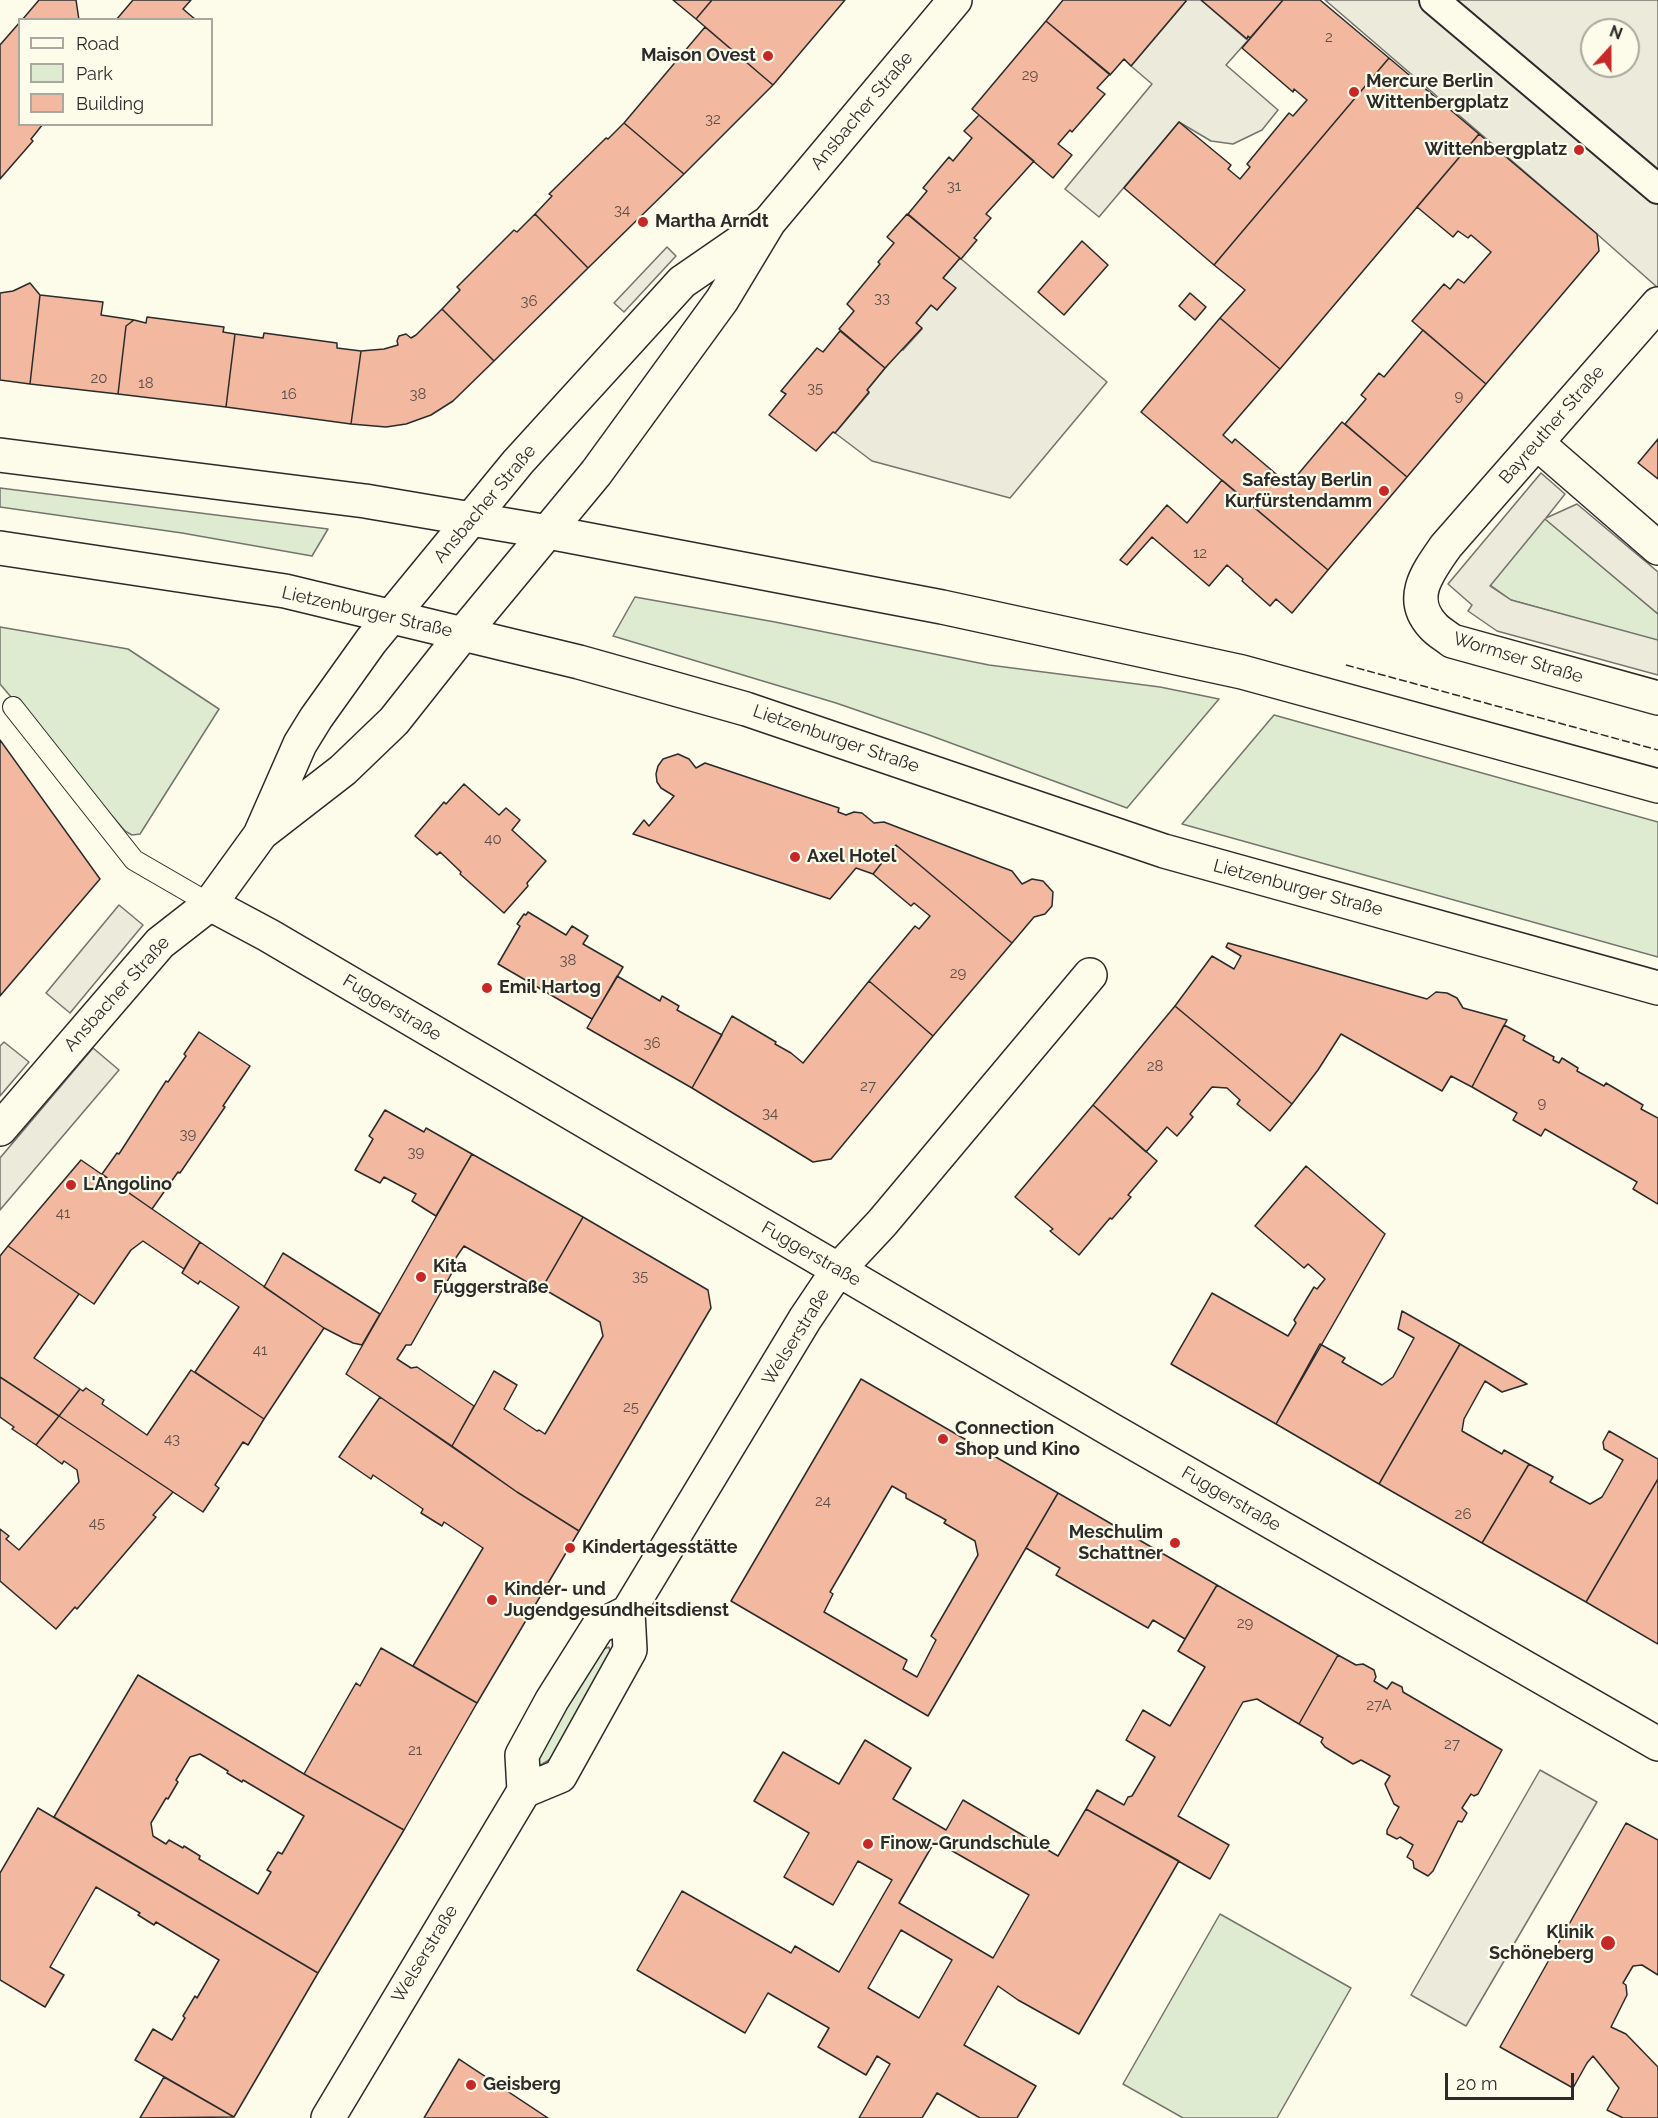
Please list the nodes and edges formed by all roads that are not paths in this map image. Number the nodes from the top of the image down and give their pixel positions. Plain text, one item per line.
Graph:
1 (956, 0) edge
2 (1434, 0) edge
3 (1658, 189) edge
4 (769, 222) junction
5 (1658, 304) edge
6 (1537, 443) junction
7 (0, 455) edge
8 (473, 519) junction
9 (548, 532) junction
10 (1446, 546) joint
11 (0, 548) edge
12 (1658, 548) edge
13 (391, 617) junction
14 (462, 635) junction
15 (1658, 698) edge
16 (13, 707) dead end
17 (1658, 786) edge
18 (260, 835) junction
19 (210, 904) junction
20 (1090, 975) dead end
21 (1658, 988) edge
22 (0, 1129) edge
23 (838, 1270) junction
24 (628, 1612) junction
25 (1658, 1744) edge
26 (524, 1791) junction
27 (328, 2118) edge

1 - 4 street, Ansbacher Straße
2 - 3 street
4 - 8 street, Ansbacher Straße
4 - 9 street, Ansbacher Straße
5 - 6 street, Bayreuther Straße
6 - 10 street, Bayreuther Straße
6 - 12 street
7 - 8 street
8 - 9 street
8 - 13 street, Ansbacher Straße
9 - 14 street, Ansbacher Straße
9 - 17 street
10 - 15 street, Wormser Straße
11 - 13 street, Lietzenburger Straße
13 - 14 street, Lietzenburger Straße
13 - 18 street, Ansbacher Straße
14 - 18 street, Ansbacher Straße
14 - 21 street, Lietzenburger Straße
16 - 19 lane, Fuggerstraße
18 - 19 street, Ansbacher Straße
19 - 22 street, Ansbacher Straße
19 - 23 street, Fuggerstraße
20 - 23 street, Welserstraße
23 - 24 street, Welserstraße
23 - 25 street, Fuggerstraße
24 - 26 street
24 - 26 street
26 - 27 street, Welserstraße

